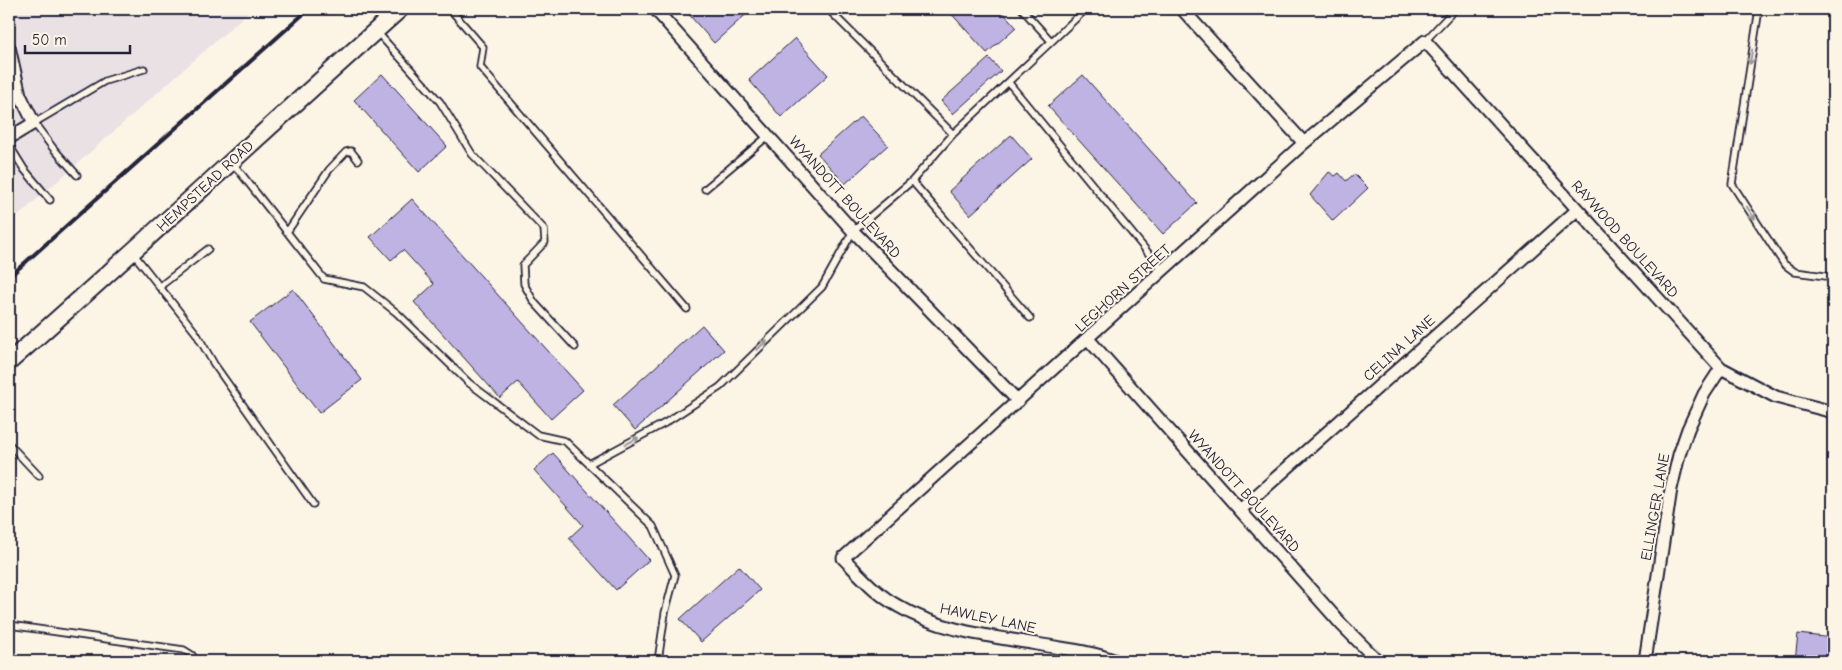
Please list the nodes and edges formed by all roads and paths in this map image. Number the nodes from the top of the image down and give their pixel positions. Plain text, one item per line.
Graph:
1 (400, 9) edge
2 (450, 9) edge
3 (655, 9) edge
4 (828, 9) edge
5 (1022, 9) edge
6 (1086, 9) edge
7 (1182, 9) edge
8 (1455, 9) edge
9 (1758, 9) edge
10 (376, 30) junction
11 (1052, 41) junction
12 (1424, 41) junction
13 (9, 47) edge
14 (144, 69) dead end
15 (1009, 83) junction
16 (34, 123) junction
17 (953, 134) junction
18 (768, 136) junction
19 (9, 138) edge
20 (1304, 143) junction
21 (9, 145) edge
22 (230, 160) junction
23 (358, 160) dead end
24 (77, 175) dead end
25 (912, 181) junction
26 (705, 189) dead end
27 (50, 200) dead end
28 (1578, 210) junction
29 (853, 231) junction
30 (287, 232) junction
31 (208, 249) dead end
32 (133, 253) junction
33 (1163, 271) junction
34 (1833, 277) edge
35 (159, 288) junction
36 (687, 309) dead end
37 (1030, 318) dead end
38 (1089, 340) junction
39 (575, 347) dead end
40 (9, 362) edge
41 (1721, 368) junction
42 (1018, 401) junction
43 (1833, 412) edge
44 (9, 444) edge
45 (589, 464) junction
46 (39, 476) dead end
47 (314, 504) dead end
48 (1240, 510) junction
49 (843, 558) joint
50 (9, 625) edge
51 (195, 661) edge
52 (658, 661) edge
53 (1116, 661) edge
54 (1378, 661) edge
55 (1645, 661) edge

1 - 10 main road, HEMPSTEAD ROAD
2 - 36 lane
3 - 18 street, WYANDOTT BOULEVARD
4 - 17 lane
5 - 11 lane
6 - 11 lane
7 - 20 street
8 - 12 lane
9 -> 34 lane
10 - 22 main road, HEMPSTEAD ROAD
10 - 39 lane
11 - 15 lane
12 - 20 street, LEGHORN STREET
12 - 28 street, RAYWOOD BOULEVARD
13 - 16 street
14 - 16 lane
15 - 17 lane
15 - 33 lane
16 - 19 street
16 - 24 lane
17 - 25 lane
18 - 26 lane
18 - 29 street, WYANDOTT BOULEVARD
20 - 33 street, LEGHORN STREET
21 - 27 lane
22 - 30 lane
22 - 32 main road, HEMPSTEAD ROAD
23 - 30 lane
25 - 29 lane
25 - 37 lane
28 - 41 street, RAYWOOD BOULEVARD
28 - 48 street, CELINA LANE
29 - 42 street, WYANDOTT BOULEVARD
45 -> 29 lane
30 - 45 lane
31 - 35 lane
32 - 35 lane
32 - 40 main road, HEMPSTEAD ROAD
33 - 38 street, LEGHORN STREET
35 - 47 lane
38 - 42 street, LEGHORN STREET
38 - 48 street, WYANDOTT BOULEVARD
41 - 43 street, RAYWOOD BOULEVARD
41 - 55 street, ELLINGER LANE
42 - 49 street, LEGHORN STREET
44 - 46 lane
45 - 52 lane
48 - 54 street, WYANDOTT BOULEVARD
49 - 53 street, HAWLEY LANE
50 - 51 lane

